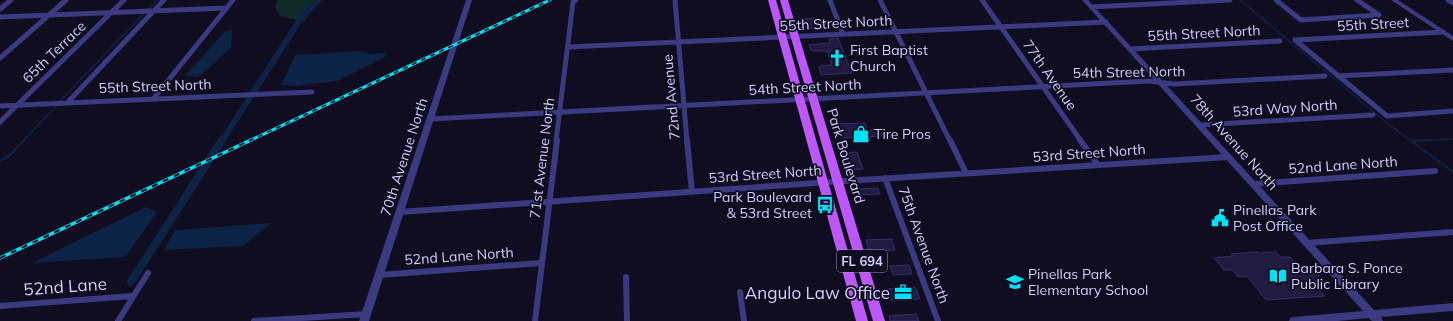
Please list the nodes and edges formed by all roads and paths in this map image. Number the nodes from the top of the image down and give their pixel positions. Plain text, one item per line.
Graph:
1 (12, 0) edge
2 (66, 0) edge
3 (124, 0) edge
4 (164, 0) edge
5 (233, 0) edge
6 (469, 0) edge
7 (576, 0) edge
8 (675, 0) edge
9 (772, 0) edge
10 (784, 0) edge
11 (830, 0) edge
12 (880, 0) edge
13 (982, 0) edge
14 (1085, 0) edge
15 (1230, 0) edge
16 (1276, 0) edge
17 (1356, 0) edge
18 (1394, 0) edge
19 (1448, 0) edge
20 (1453, 3) edge
21 (1091, 7) junction
22 (226, 8) junction
23 (0, 9) edge
24 (152, 11) junction
25 (111, 13) junction
26 (49, 15) junction
27 (0, 17) edge
28 (1106, 22) junction
29 (1001, 27) junction
30 (896, 32) junction
31 (1443, 32) junction
32 (1453, 32) edge
33 (843, 34) junction
34 (795, 36) junction
35 (783, 37) junction
36 (1453, 39) edge
37 (679, 42) junction
38 (1280, 42) dead end
39 (568, 47) junction
40 (1130, 49) junction
41 (0, 58) edge
42 (1453, 70) edge
43 (1325, 76) dead end
44 (1338, 76) junction
45 (1161, 83) junction
46 (1042, 86) junction
47 (312, 92) dead end
48 (926, 93) junction
49 (154, 98) junction
50 (813, 98) junction
51 (800, 99) junction
52 (66, 102) junction
53 (17, 105) junction
54 (0, 106) edge
55 (684, 106) junction
56 (1453, 111) edge
57 (560, 112) junction
58 (1373, 114) dead end
59 (430, 119) junction
60 (0, 122) edge
61 (1200, 126) junction
62 (1228, 157) junction
63 (1098, 165) junction
64 (1435, 171) dead end
65 (966, 173) junction
66 (886, 178) junction
67 (838, 181) junction
68 (823, 182) junction
69 (1253, 184) junction
70 (692, 192) junction
71 (549, 201) junction
72 (400, 212) junction
73 (1453, 232) edge
74 (1307, 243) junction
75 (541, 263) junction
76 (148, 273) dead end
77 (379, 275) junction
78 (626, 277) dead end
79 (740, 292) dead end
80 (132, 296) junction
81 (0, 306) edge
82 (1453, 307) edge
83 (365, 317) edge
84 (1375, 318) edge
85 (118, 321) edge
86 (254, 321) edge
87 (535, 321) edge
88 (627, 321) edge
89 (744, 321) edge
90 (862, 321) edge
91 (880, 321) edge
92 (938, 321) edge
93 (1294, 321) edge

1 - 23 street
2 - 26 street
3 - 25 street, 65th Terrace
4 - 24 street
5 - 22 street
6 - 59 street, 70th Avenue North
7 - 39 street, 71st Avenue North
8 - 37 street, 72nd Avenue
9 - 35 main road, Park Boulevard / FL 694
10 - 34 main road, Park Boulevard / FL 694
11 - 33 street
12 - 30 street
13 - 29 street, 77th Avenue
14 - 21 street, 78th Avenue North
15 - 21 street
16 - 17 street
18 - 31 street
19 - 20 street
21 - 28 street, 78th Avenue North
22 - 24 street
22 - 49 street
24 - 25 street
24 - 52 street
25 - 26 street
25 - 53 street, 65th Terrace
26 - 27 street
26 - 41 street
28 - 29 street, 55th Street North
28 - 40 street, 78th Avenue North
29 - 30 street, 55th Street North
29 - 46 street, 77th Avenue
30 - 33 street, 55th Street North
30 - 48 street
31 - 32 street, 55th Street
31 - 36 street
31 - 44 street, 55th Street
33 - 34 street, 55th Street North
34 - 35 street, 55th Street North
34 - 50 main road, Park Boulevard / FL 694
35 - 37 street, 55th Street North
35 - 51 main road, Park Boulevard / FL 694
37 - 39 street, 55th Street North
37 - 55 street, 72nd Avenue
38 - 40 street, 55th Street North
39 - 57 street, 71st Avenue North
40 - 45 street, 78th Avenue North
42 - 44 street
43 - 45 street, 54th Street North
44 - 56 street
45 - 46 street, 54th Street North
45 - 61 street, 78th Avenue North
46 - 48 street, 54th Street North
46 - 63 street, 77th Avenue
47 - 49 street, 55th Street North
48 - 50 street, 54th Street North
48 - 65 street
49 - 52 street, 55th Street North
50 - 51 street, 54th Street North
50 - 67 main road, Park Boulevard / FL 694
51 - 55 street, 54th Street North
51 - 68 main road, Park Boulevard / FL 694
52 - 53 street, 55th Street North
53 - 54 street, 55th Street North
53 - 60 street, 65th Terrace
55 - 57 street, 54th Street North
55 - 70 street, 72nd Avenue
57 - 59 street, 54th Street North
57 - 71 street, 71st Avenue North
58 - 61 street, 53rd Way North
59 - 72 street, 70th Avenue North
61 - 62 street, 78th Avenue North
62 - 63 street, 53rd Street North
62 - 69 street, 78th Avenue North
63 - 65 street, 53rd Street North
64 - 69 street, 52nd Lane North
65 - 66 street, 53rd Street North
66 - 67 street, 53rd Street North
66 - 92 street, 75th Avenue North
67 - 68 street, 53rd Street North
67 - 91 main road, Park Boulevard / FL 694
68 - 70 street, 53rd Street North
68 - 90 main road, Park Boulevard / FL 694
69 - 74 street, 78th Avenue North
70 - 71 street, 53rd Street North
71 - 72 street, 53rd Street North
71 - 75 street, 71st Avenue North
72 - 77 street, 70th Avenue North
73 - 74 street
74 - 84 street, 78th Avenue North
75 - 77 street, 52nd Lane North
75 - 87 street, 71st Avenue North
76 - 80 street
77 - 83 street, 70th Avenue North
78 - 88 street
79 - 89 street
80 - 81 street, 52nd Lane
80 - 85 street
82 - 84 street
83 - 86 street
84 - 93 street

